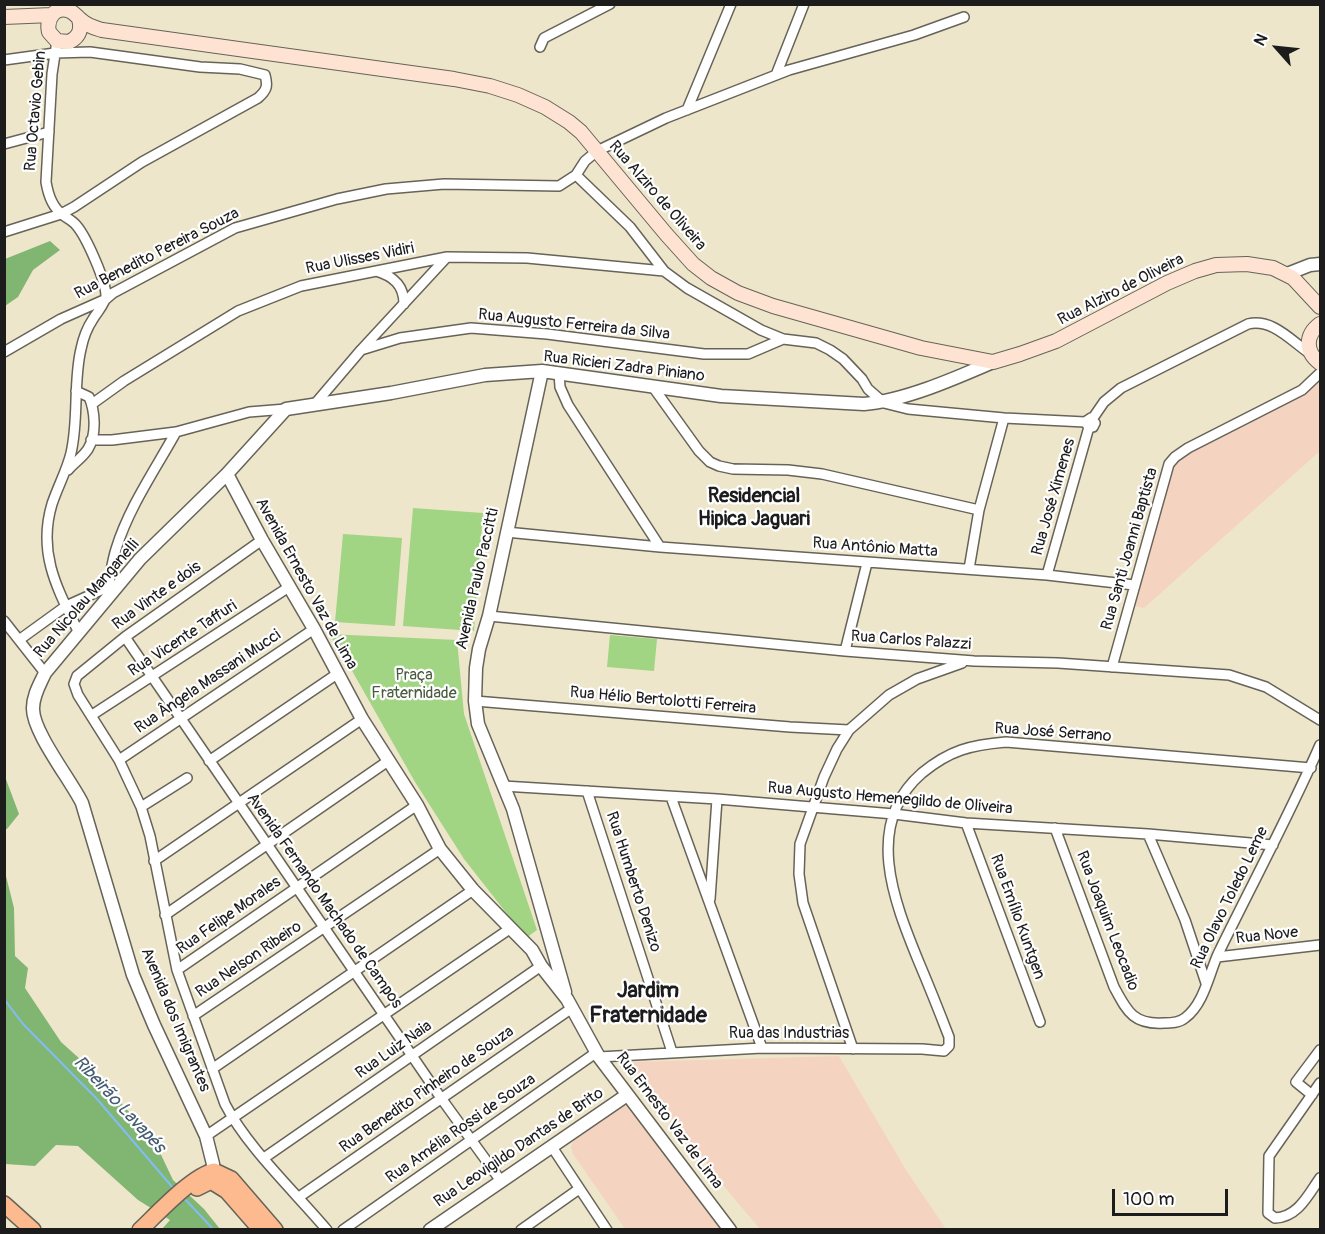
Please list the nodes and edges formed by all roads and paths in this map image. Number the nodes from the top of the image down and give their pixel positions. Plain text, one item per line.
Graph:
1 (610, 4) edge
2 (731, 4) edge
3 (804, 4) edge
4 (65, 10) edge
5 (8, 17) edge
6 (964, 18) dead end
7 (102, 30) junction
8 (74, 40) junction
9 (55, 44) junction
10 (540, 47) dead end
11 (4, 60) edge
12 (776, 75) junction
13 (687, 110) junction
14 (49, 132) junction
15 (4, 144) edge
16 (597, 151) junction
17 (576, 175) junction
18 (61, 214) junction
19 (4, 232) edge
20 (447, 257) junction
21 (1320, 264) edge
22 (375, 271) junction
23 (664, 271) junction
24 (1287, 274) junction
25 (1305, 294) junction
26 (106, 299) junction
27 (404, 304) junction
28 (1320, 307) edge
29 (1314, 331) edge
30 (1286, 336) junction
31 (783, 339) junction
32 (361, 350) junction
33 (4, 352) edge
34 (1316, 359) edge
35 (993, 362) junction
36 (542, 371) junction
37 (559, 373) junction
38 (1317, 376) edge
39 (653, 387) junction
40 (76, 391) junction
41 (884, 403) junction
42 (92, 404) junction
43 (315, 404) junction
44 (286, 409) junction
45 (1004, 418) junction
46 (1089, 422) junction
47 (176, 432) junction
48 (92, 440) junction
49 (71, 452) junction
50 (75, 462) junction
51 (227, 474) junction
52 (63, 477) junction
53 (979, 510) junction
54 (506, 532) junction
55 (262, 540) junction
56 (660, 547) junction
57 (867, 563) junction
58 (969, 569) junction
59 (1047, 575) junction
60 (1134, 585) junction
61 (289, 587) junction
62 (108, 593) junction
63 (66, 606) junction
64 (489, 616) junction
65 (4, 621) edge
66 (314, 629) junction
67 (79, 633) junction
68 (125, 637) junction
69 (20, 640) junction
70 (845, 651) junction
71 (974, 661) junction
72 (1112, 667) junction
73 (45, 673) junction
74 (338, 674) junction
75 (152, 676) junction
76 (475, 701) junction
77 (92, 715) junction
78 (181, 718) junction
79 (362, 719) junction
80 (1320, 720) edge
81 (849, 730) junction
82 (1320, 745) edge
83 (119, 760) junction
84 (209, 761) junction
85 (388, 761) junction
86 (1311, 768) junction
87 (187, 778) dead end
88 (503, 786) junction
89 (587, 791) junction
90 (671, 797) junction
91 (717, 799) junction
92 (238, 803) junction
93 (417, 805) junction
94 (141, 807) junction
95 (812, 808) junction
96 (894, 814) junction
97 (966, 823) junction
98 (1056, 828) junction
99 (1148, 834) junction
100 (267, 844) junction
101 (1273, 845) junction
102 (95, 846) joint
103 (440, 849) junction
104 (154, 861) junction
105 (297, 887) junction
106 (473, 890) junction
107 (710, 904) junction
108 (165, 915) junction
109 (324, 927) junction
110 (511, 928) junction
111 (549, 937) junction
112 (1320, 945) edge
113 (532, 950) junction
114 (1217, 957) junction
115 (541, 966) junction
116 (177, 970) junction
117 (354, 970) junction
118 (1206, 983) junction
119 (569, 1004) junction
120 (384, 1014) junction
121 (193, 1016) junction
122 (1138, 1021) joint
123 (1040, 1022) dead end
124 (762, 1048) junction
125 (853, 1049) junction
126 (1320, 1050) edge
127 (944, 1051) joint
128 (672, 1052) junction
129 (598, 1055) junction
130 (412, 1056) junction
131 (212, 1069) junction
132 (1320, 1083) edge
133 (627, 1095) junction
134 (1312, 1095) junction
135 (441, 1098) junction
136 (231, 1117) junction
137 (206, 1136) junction
138 (471, 1141) junction
139 (552, 1147) junction
140 (264, 1158) junction
141 (213, 1176) junction
142 (1320, 1178) edge
143 (501, 1181) junction
144 (579, 1189) junction
145 (299, 1197) junction
146 (175, 1203) junction
147 (8, 1208) edge
148 (435, 1228) edge
149 (23, 1230) edge
150 (33, 1230) edge
151 (140, 1230) edge
152 (149, 1230) edge
153 (261, 1230) edge
154 (275, 1230) edge
155 (327, 1230) edge
156 (343, 1230) edge
157 (521, 1230) edge
158 (608, 1230) edge
159 (730, 1230) edge

1 - 10 street
2 - 13 street
3 - 12 street
4 - 5 main road, Rua Alziro de Oliveira
4 - 7 main road, Rua Alziro de Oliveira
4 - 8 main road
4 - 9 main road
5 - 9 main road, Rua Alziro de Oliveira
6 - 12 street, Rua Benedito Pereira Souza
7 - 8 main road, Rua Alziro de Oliveira
7 - 16 main road, Rua Alziro de Oliveira
8 - 9 main road, Rua Alziro de Oliveira
9 - 11 street
9 - 14 street, Rua Octavio Gebin
9 - 18 street
12 - 13 street, Rua Benedito Pereira Souza
13 - 16 street, Rua Benedito Pereira Souza
14 - 15 street
14 - 18 street, Rua Octavio Gebin
16 - 17 street, Rua Benedito Pereira Souza
16 - 35 main road, Rua Alziro de Oliveira
17 - 23 street
17 - 26 street, Rua Benedito Pereira Souza
18 - 19 street
18 - 26 street, Rua Octavio Gebin
20 - 22 street, Rua Ulisses Vidiri
20 - 23 street, Rua Ulisses Vidiri
20 - 27 street
21 - 24 street
22 - 27 street
22 - 42 street, Rua Ulisses Vidiri
23 - 31 street
24 - 25 main road
24 - 35 main road, Rua Alziro de Oliveira
25 - 28 main road
25 - 29 main road
26 - 33 street, Rua Benedito Pereira Souza
26 - 40 street
27 - 32 street
29 - 30 street
29 - 34 main road
30 - 34 street
30 - 46 street
31 - 32 street, Rua Augusto Ferreira da Silva
31 - 41 street
32 - 43 street
34 - 38 street
35 - 41 street, Rua Ricieri Zadra Piniano
36 - 37 street, Rua Ricieri Zadra Piniano
36 - 43 street, Rua Ricieri Zadra Piniano
36 - 54 street, Avenida Paulo Paccitti
37 - 39 street, Rua Ricieri Zadra Piniano
37 - 56 street
38 - 60 street, Rua Santi Joanni Baptista
39 - 41 street, Rua Ricieri Zadra Piniano
39 - 53 street
40 - 42 street
40 - 49 street
41 - 45 street
42 - 48 street
43 - 44 street, Rua Ricieri Zadra Piniano
44 - 47 street, Rua Ricieri Zadra Piniano
44 - 51 street, Rua Nicolau Manganelli
45 - 46 street
45 - 53 street
46 - 59 street, Rua José Ximenes
47 - 48 street, Rua Ricieri Zadra Piniano
47 - 62 street
48 - 50 street
49 - 50 street
49 - 52 street
50 - 52 street
51 - 55 street, Avenida Ernesto Vaz de Lima
51 - 62 street, Rua Nicolau Manganelli
52 - 63 street
53 - 58 street
54 - 56 street, Rua Antônio Matta
54 - 64 street, Avenida Paulo Paccitti
55 - 61 street, Avenida Ernesto Vaz de Lima
55 - 68 street, Rua Vinte e dois
56 - 57 street, Rua Antônio Matta
57 - 58 street, Rua Antônio Matta
57 - 70 street
58 - 59 street, Rua Antônio Matta
59 - 60 street, Rua Antônio Matta
60 - 72 street, Rua Santi Joanni Baptista
61 - 66 street, Avenida Ernesto Vaz de Lima
61 - 75 street, Rua Vicente Taffuri
62 - 63 street
62 - 67 street, Rua Nicolau Manganelli
63 - 67 street
63 - 69 street
64 - 70 street, Rua Carlos Palazzi
64 - 76 street, Avenida Paulo Paccitti
65 - 69 street
66 - 74 street, Avenida Ernesto Vaz de Lima
66 - 78 street, Rua Ângela Massani Mucci
67 - 73 street, Rua Nicolau Manganelli
68 - 75 street, Avenida Fernando Machado de Campos
68 - 77 street, Rua Vinte e dois
69 - 73 street
70 - 71 street, Rua Carlos Palazzi
71 - 72 street, Rua Carlos Palazzi
71 - 81 street
72 - 80 street, Rua Carlos Palazzi
73 - 102 street, Rua Nicolau Manganelli
74 - 79 street, Avenida Ernesto Vaz de Lima
74 - 84 street
75 - 77 street, Rua Vicente Taffuri
75 - 78 street, Avenida Fernando Machado de Campos
76 - 81 street, Rua Hélio Bertolotti Ferreira
76 - 88 street, Avenida Paulo Paccitti
77 - 83 street
78 - 83 street, Rua Ângela Massani Mucci
78 - 84 street, Avenida Fernando Machado de Campos
79 - 85 street, Avenida Ernesto Vaz de Lima
79 - 92 street
81 - 95 street
82 - 86 street, Rua Olavo Toledo Leme
83 - 94 street
84 - 92 street, Avenida Fernando Machado de Campos
85 - 93 street, Avenida Ernesto Vaz de Lima
85 - 100 street
86 - 96 street, Rua José Serrano
86 - 101 street, Rua Olavo Toledo Leme
87 - 94 street
88 - 89 street, Rua Augusto Hemenegildo de Oliveira
88 - 111 street, Avenida Paulo Paccitti
89 - 90 street, Rua Augusto Hemenegildo de Oliveira
89 - 128 street, Rua Humberto Denizo
90 - 91 street, Rua Augusto Hemenegildo de Oliveira
90 - 107 street
91 - 95 street, Rua Augusto Hemenegildo de Oliveira
91 - 107 street
92 - 100 street, Avenida Fernando Machado de Campos
92 - 104 street
93 - 103 street, Avenida Ernesto Vaz de Lima
93 - 105 street, Rua Felipe Morales
94 - 104 street
95 - 96 street, Rua Augusto Hemenegildo de Oliveira
95 - 125 street
96 - 97 street, Rua Augusto Hemenegildo de Oliveira
96 - 127 street, Rua José Serrano
97 - 98 street, Rua Augusto Hemenegildo de Oliveira
97 - 123 street, Rua Emílio Kuntgen
98 - 99 street, Rua Augusto Hemenegildo de Oliveira
98 - 122 street, Rua Joaquim Leocadio
99 - 101 street, Rua Augusto Hemenegildo de Oliveira
99 - 118 street
100 - 105 street, Avenida Fernando Machado de Campos
100 - 108 street
101 - 114 street, Rua Olavo Toledo Leme
102 - 137 street, Avenida dos Imigrantes
103 - 106 street, Avenida Ernesto Vaz de Lima
103 - 109 street, Rua Nelson Ribeiro
104 - 108 street
105 - 109 street, Avenida Fernando Machado de Campos
105 - 116 street, Rua Felipe Morales
106 - 110 street, Avenida Ernesto Vaz de Lima
106 - 117 street
107 - 124 street
108 - 116 street
109 - 117 street, Avenida Fernando Machado de Campos
109 - 121 street, Rua Nelson Ribeiro
110 - 113 street, Avenida Ernesto Vaz de Lima
110 - 120 street
111 - 113 street
111 - 119 street, Avenida Paulo Paccitti
112 - 114 street, Rua Nove
113 - 115 street, Avenida Ernesto Vaz de Lima
114 - 118 street, Rua Olavo Toledo Leme
115 - 119 street, Avenida Ernesto Vaz de Lima
115 - 130 street, Rua Luiz Naia
116 - 121 street
117 - 120 street, Avenida Fernando Machado de Campos
117 - 131 street
118 - 122 street, Rua Olavo Toledo Leme
119 - 129 street, Rua Ernesto Vaz de Lima
119 - 135 street, Rua Benedito Pinheiro de Souza
120 - 130 street, Avenida Fernando Machado de Campos
120 - 136 street
121 - 131 street
124 - 125 street, Rua das Industrias
124 - 128 street, Rua das Industrias
125 - 127 street, Rua das Industrias
126 - 134 street
128 - 129 street, Rua das Industrias
129 - 133 street, Rua Ernesto Vaz de Lima
129 - 138 street, Rua Amélia Rossi de Souza
130 - 135 street, Avenida Fernando Machado de Campos
130 - 140 street, Rua Luiz Naia
131 - 136 street
132 - 134 street
133 - 139 street, Rua Leovigildo Dantas de Brito
133 - 159 street, Rua Ernesto Vaz de Lima
134 - 142 street
135 - 138 street, Avenida Fernando Machado de Campos
135 - 145 street, Rua Benedito Pinheiro de Souza
136 - 137 street
136 - 140 street
137 - 141 street, Avenida dos Imigrantes
138 - 143 street, Avenida Fernando Machado de Campos
138 - 156 street, Rua Amélia Rossi de Souza
139 - 143 street, Rua Leovigildo Dantas de Brito
139 - 144 street
140 - 145 street
141 - 146 main road
141 - 153 main road
141 - 154 main road
143 - 148 street, Rua Leovigildo Dantas de Brito
144 - 157 street
144 - 158 street
145 - 155 street
146 - 151 main road
146 - 152 main road
147 - 149 main road
147 - 150 main road

